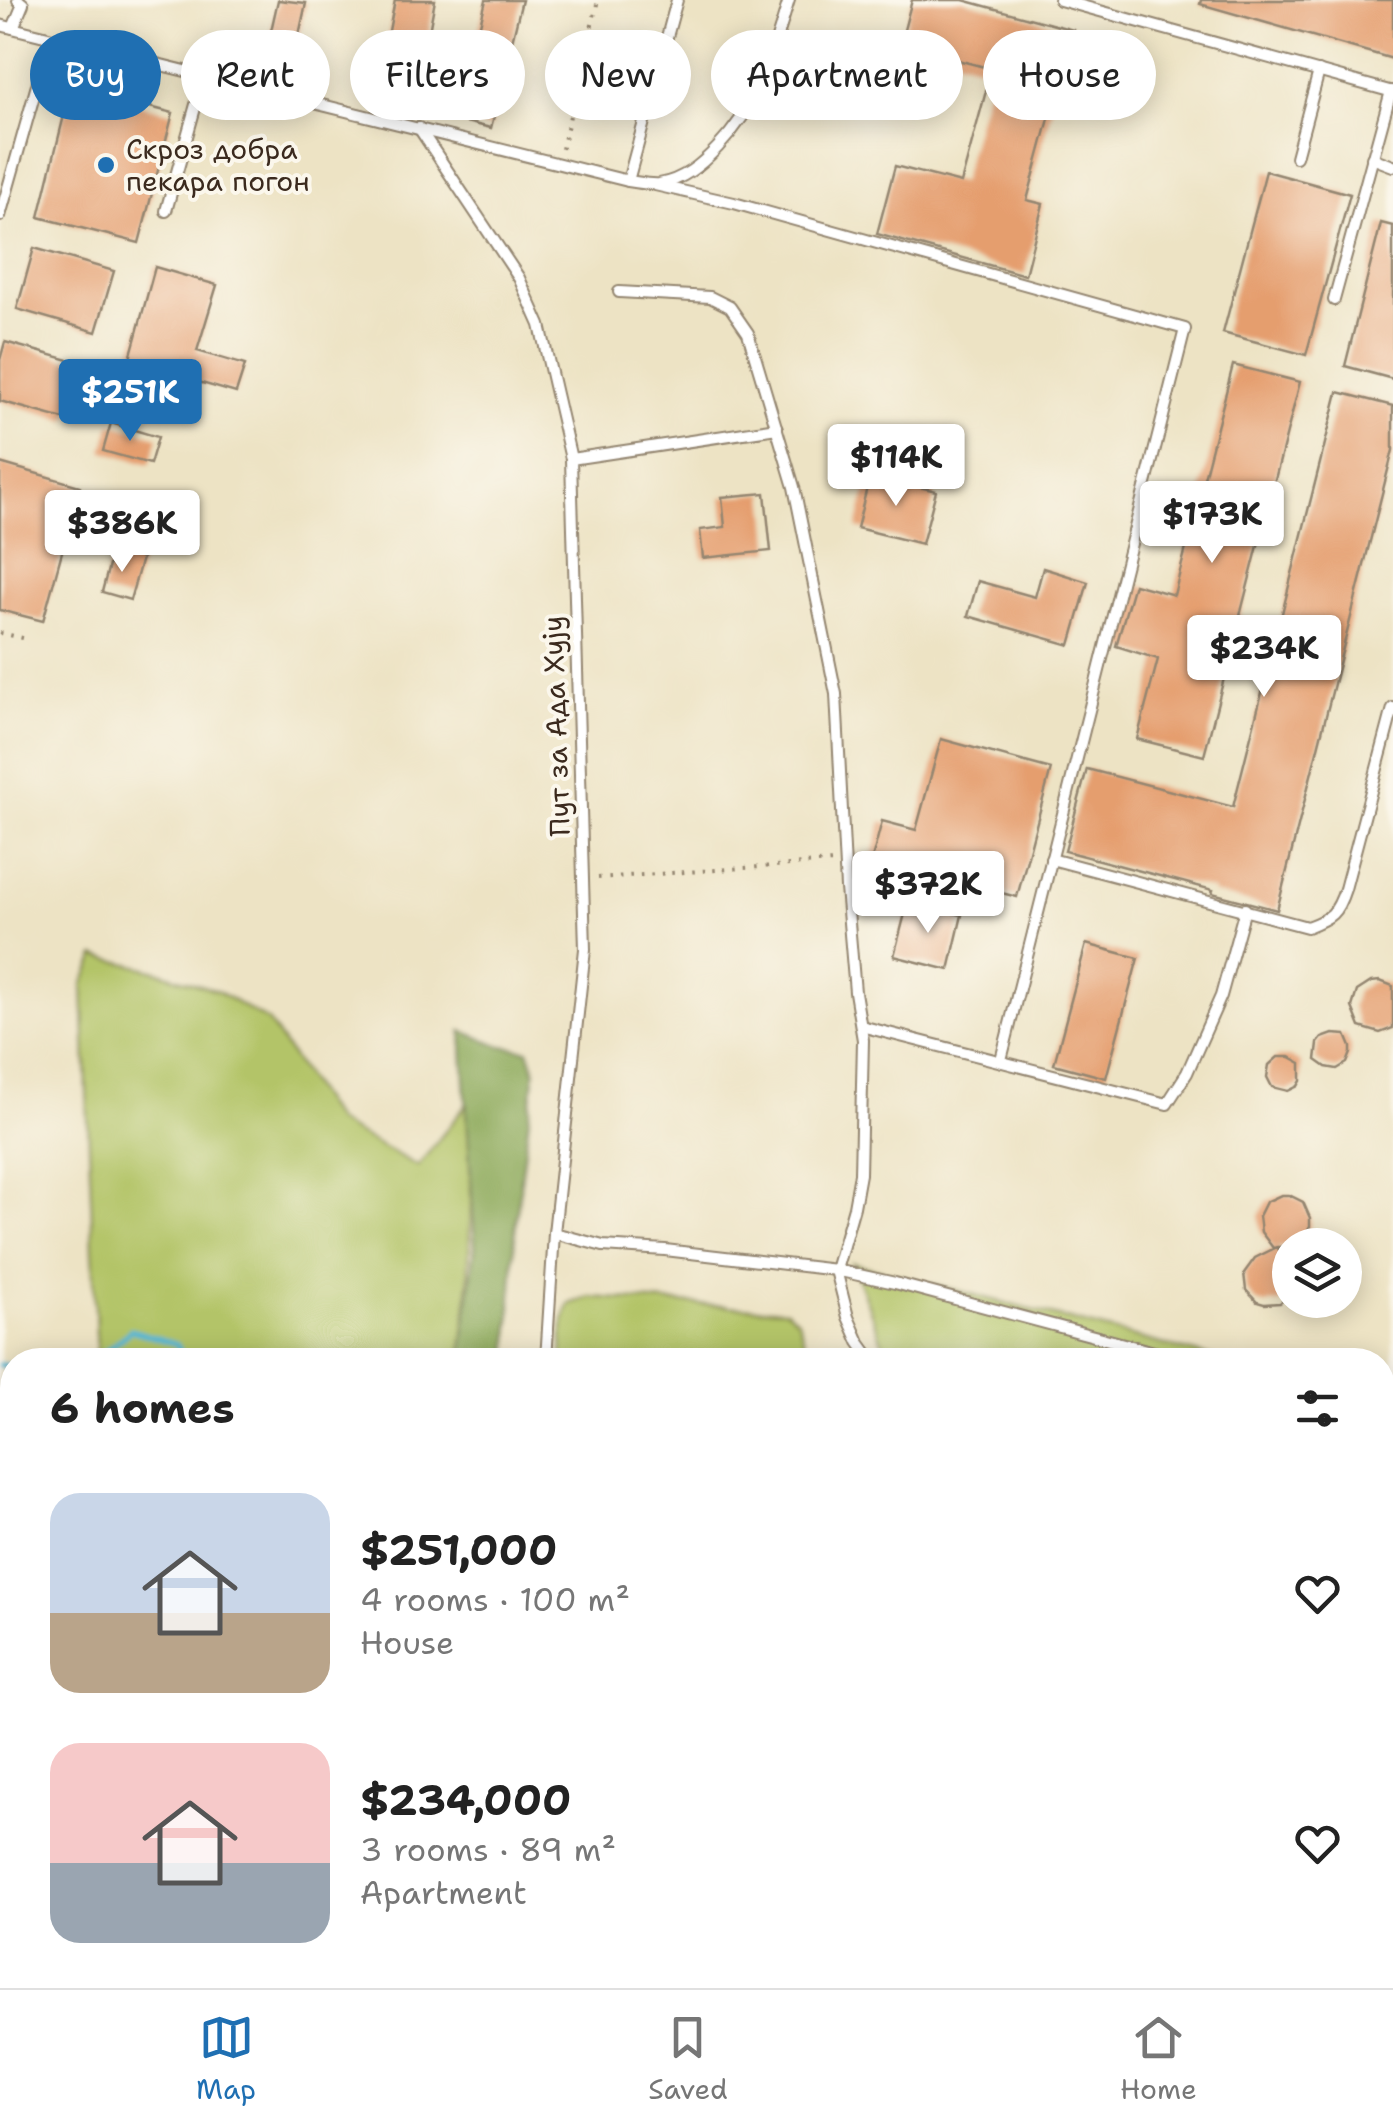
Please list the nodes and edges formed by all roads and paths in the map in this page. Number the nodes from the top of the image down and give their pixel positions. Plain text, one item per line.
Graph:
1 (18, 0) edge
2 (598, 0) edge
3 (678, 0) edge
4 (788, 0) edge
5 (1060, 0) edge
6 (0, 25) edge
7 (13, 28) junction
8 (30, 33) edge
9 (1319, 71) junction
10 (1392, 91) edge
11 (330, 107) edge
12 (30, 109) edge
13 (192, 120) edge
14 (418, 128) junction
15 (1296, 157) dead end
16 (1372, 158) junction
17 (559, 163) junction
18 (1393, 166) edge
19 (628, 181) junction
20 (655, 185) junction
21 (166, 211) dead end
22 (0, 216) edge
23 (619, 292) dead end
24 (1334, 300) dead end
25 (777, 428) junction
26 (571, 459) junction
27 (0, 633) edge
28 (27, 639) dead end
29 (1393, 708) edge
30 (1050, 859) junction
31 (845, 861) junction
32 (583, 879) junction
33 (1245, 910) junction
34 (861, 1026) junction
35 (1001, 1060) junction
36 (554, 1233) junction
37 (836, 1270) junction
38 (547, 1348) edge
39 (863, 1348) edge
40 (1139, 1348) edge

1 - 7 lane
2 - 17 path
3 - 19 lane
4 - 20 lane
5 - 9 lane
6 - 7 lane
7 - 8 lane
9 - 10 lane
9 - 15 lane
10 - 16 lane
11 - 14 lane
12 - 22 lane
13 - 21 lane
14 - 17 lane
14 - 26 lane, Пут за Ада Хују
16 - 18 lane
16 - 24 lane
17 - 19 lane
19 - 20 lane
20 - 30 lane
23 - 25 lane
25 - 26 lane
25 - 31 lane
26 - 32 lane, Пут за Ада Хују
27 - 28 path
29 - 33 lane
30 - 33 lane
30 - 35 lane
31 - 32 path
31 - 34 lane
32 - 36 lane, Пут за Ада Хују
33 - 35 lane
34 - 35 lane
34 - 37 lane
36 - 37 lane
36 - 38 lane, Пут за Ада Хују
37 - 39 lane
37 - 40 lane

